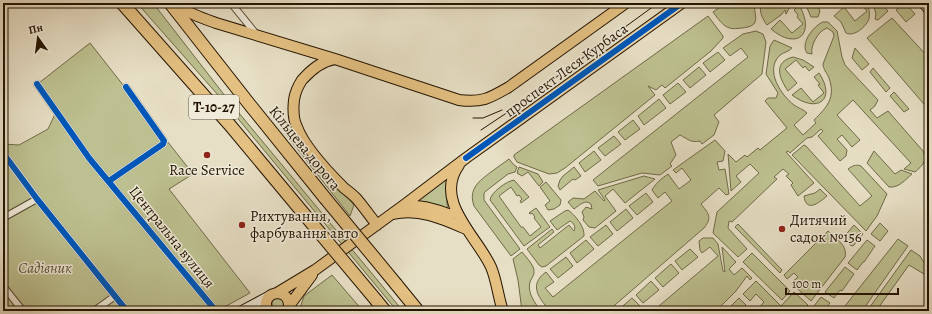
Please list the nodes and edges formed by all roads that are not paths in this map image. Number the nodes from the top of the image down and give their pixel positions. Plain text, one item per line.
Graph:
1 (122, 3) edge
2 (170, 3) edge
3 (176, 3) edge
4 (231, 3) edge
5 (626, 3) edge
6 (682, 3) edge
7 (922, 3) edge
8 (929, 10) edge
9 (258, 36) junction
10 (335, 59) junction
11 (37, 84) dead end
12 (126, 87) dead end
13 (3, 153) edge
14 (468, 156) junction
15 (109, 181) junction
16 (37, 199) junction
17 (404, 205) junction
18 (389, 215) junction
19 (3, 218) edge
20 (377, 225) junction
21 (464, 225) junction
22 (315, 270) junction
23 (3, 286) edge
24 (497, 288) junction
25 (274, 294) junction
26 (115, 296) junction
27 (288, 310) edge
28 (23, 311) edge
29 (94, 311) edge
30 (127, 311) edge
31 (216, 311) edge
32 (241, 311) edge
33 (264, 311) edge
34 (268, 311) edge
35 (385, 311) edge
36 (418, 311) edge
37 (500, 311) edge
38 (503, 311) edge

1 - 35 highway, Т-10-27, bridge
2 - 36 highway, Кільцева дорога / Т-10-27, bridge
3 - 9 main road, проспект Леся Курбаса
4 - 9 street
5 - 10 main road, проспект Леся Курбаса
6 - 14 main road, проспект Леся Курбаса
7 - 8 main road
9 - 10 main road, проспект Леся Курбаса
10 - 20 main road
11 - 15 street, Центральна вулиця
12 - 15 street
13 - 16 street
14 - 17 main road, проспект Леся Курбаса
14 - 21 main road
15 - 31 street, Центральна вулиця
16 - 19 street
16 - 26 street
17 - 18 main road, проспект Леся Курбаса
17 - 21 main road
18 - 20 main road, проспект Леся Курбаса
18 - 21 main road
20 - 22 main road, проспект Леся Курбаса
21 - 24 main road
22 - 25 main road
22 - 27 main road
23 - 28 street
24 - 37 main road
24 - 38 main road
25 - 27 main road
25 - 32 main road
25 - 34 main road
26 - 29 street
26 - 30 street
32 - 33 main road

